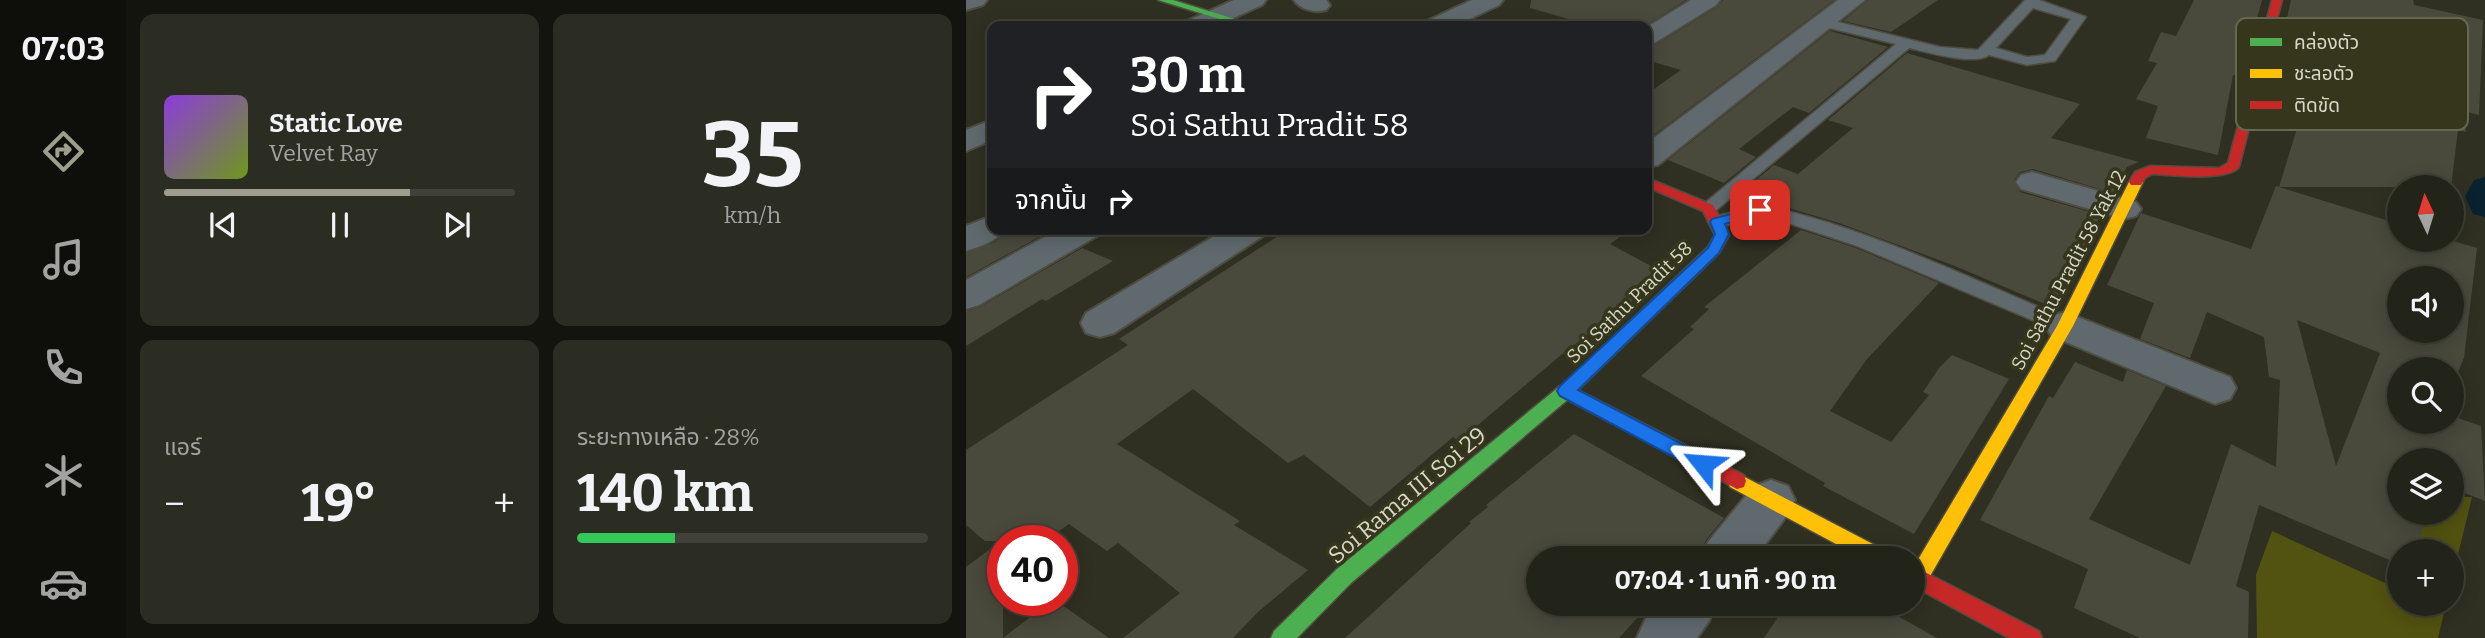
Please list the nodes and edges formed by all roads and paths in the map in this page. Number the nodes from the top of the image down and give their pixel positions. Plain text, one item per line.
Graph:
1 (975, 0) edge
2 (1163, 0) edge
3 (1254, 0) edge
4 (1491, 0) edge
5 (1708, 0) edge
6 (1853, 0) edge
7 (2277, 0) edge
8 (2032, 2) edge
9 (966, 3) edge
10 (2272, 18) edge
11 (1206, 21) edge
12 (1447, 21) edge
13 (1822, 22) junction
14 (1652, 34) edge
15 (1907, 42) junction
16 (1989, 50) junction
17 (2243, 130) edge
18 (987, 131) edge
19 (966, 142) edge
20 (1652, 154) edge
21 (2032, 182) dead end
22 (1652, 184) edge
23 (2123, 209) junction
24 (1713, 215) junction
25 (987, 229) edge
26 (1074, 235) edge
27 (1241, 235) edge
28 (966, 240) edge
29 (966, 296) edge
30 (1100, 323) dead end
31 (2065, 326) junction
32 (2215, 388) dead end
33 (1566, 391) junction
34 (1771, 500) junction
35 (1735, 546) edge
36 (1858, 546) edge
37 (1925, 559) edge
38 (1925, 581) edge
39 (1681, 616) edge
40 (1282, 638) edge
41 (1664, 638) edge
42 (2031, 638) edge

1 - 9 street
2 - 11 street
3 - 11 street
4 - 12 street
5 - 14 street
6 - 13 street
7 - 10 street, Soi Sathu Pradit 58 Yak 12
8 - 16 lane
8 - 16 lane
13 - 15 lane
13 - 20 street
15 - 16 lane
15 - 24 lane
17 - 23 street, Soi Sathu Pradit 58 Yak 12
18 - 19 street
21 - 23 street
22 - 24 street
23 - 31 street, Soi Sathu Pradit 58 Yak 12
24 - 31 lane
24 - 33 street, Soi Sathu Pradit 58
25 - 28 street
26 - 29 street
27 - 30 street
31 - 32 street
31 - 37 street, Soi Sathu Pradit 58 Yak 12
33 - 34 street, Soi Sathu Pradit 58
33 - 40 street, Soi Rama III Soi 29
34 - 35 street
34 - 36 street, Soi Sathu Pradit 58
38 - 42 street
39 - 41 street

